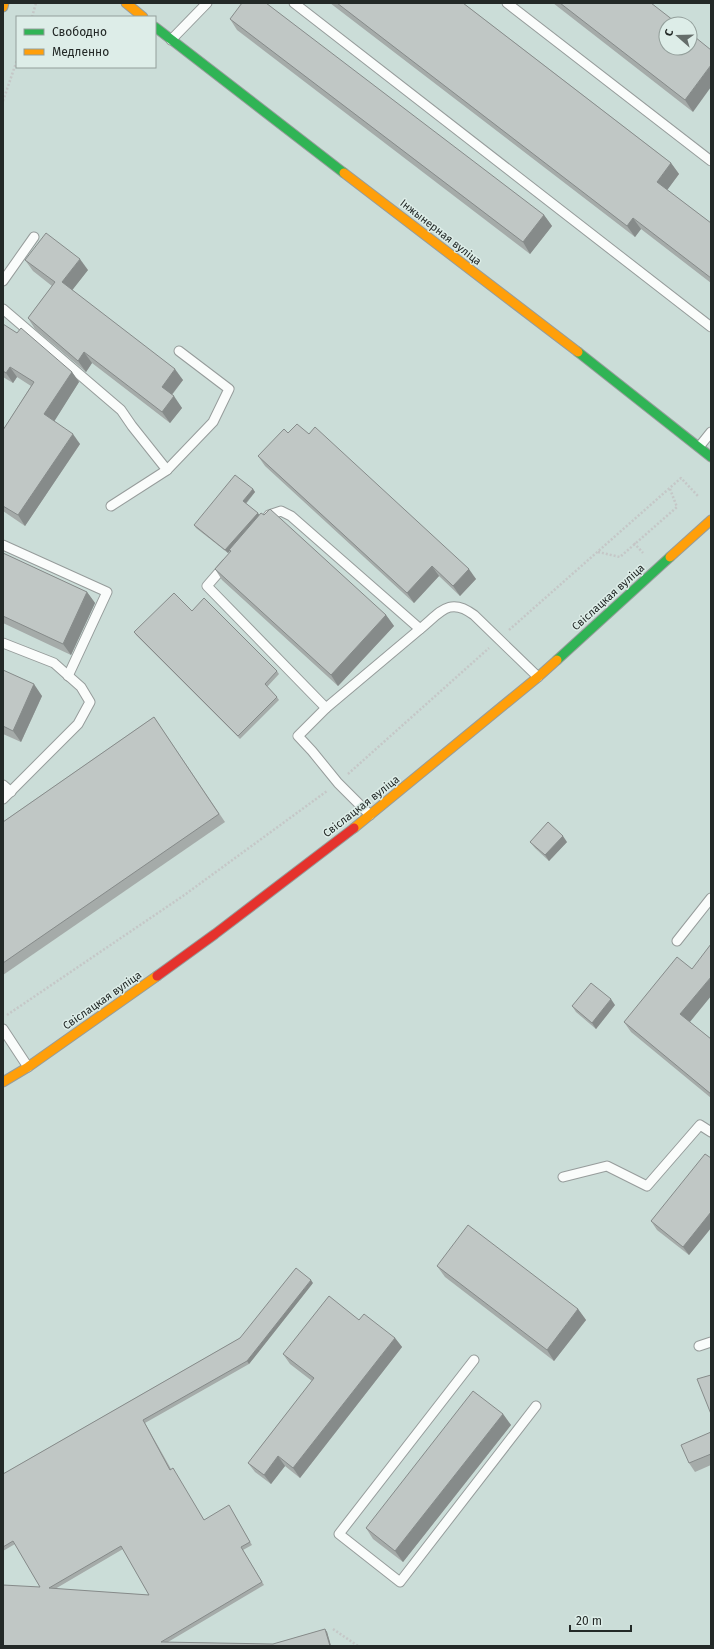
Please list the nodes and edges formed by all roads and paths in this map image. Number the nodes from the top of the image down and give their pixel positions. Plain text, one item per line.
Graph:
1 (4, 3) edge
2 (36, 3) edge
3 (126, 3) edge
4 (207, 3) edge
5 (294, 3) edge
6 (507, 3) edge
7 (3, 7) edge
8 (32, 16) edge
9 (142, 16) edge
10 (156, 28) edge
11 (172, 40) junction
12 (16, 63) edge
13 (3, 101) edge
14 (711, 161) edge
15 (34, 237) dead end
16 (3, 280) edge
17 (3, 310) edge
18 (711, 327) edge
19 (179, 351) dead end
20 (711, 432) edge
21 (699, 447) junction
22 (711, 457) edge
23 (167, 470) junction
24 (670, 489) junction
25 (698, 496) dead end
26 (111, 506) dead end
27 (711, 520) edge
28 (258, 527) edge
29 (3, 545) edge
30 (598, 552) junction
31 (233, 556) edge
32 (420, 629) junction
33 (499, 639) junction
34 (3, 643) edge
35 (68, 676) junction
36 (538, 677) junction
37 (326, 708) junction
38 (3, 784) edge
39 (338, 784) junction
40 (11, 792) junction
41 (3, 800) edge
42 (370, 815) junction
43 (711, 898) edge
44 (677, 941) dead end
45 (3, 1018) edge
46 (3, 1029) edge
47 (28, 1067) junction
48 (3, 1082) edge
49 (711, 1132) edge
50 (563, 1177) dead end
51 (711, 1342) edge
52 (699, 1346) dead end
53 (474, 1360) dead end
54 (536, 1406) dead end
55 (333, 1629) dead end
56 (358, 1646) edge

1 - 7 street
2 - 8 path
3 - 9 street
4 - 11 lane
5 - 18 lane
6 - 14 lane
10 - 11 street, Інжынерная вуліца
11 - 21 street, Інжынерная вуліца
12 - 13 path
15 - 16 lane
17 - 23 lane
19 - 23 lane
20 - 21 lane
21 - 22 street, Інжынерная вуліца
23 - 26 lane
24 - 25 path
24 - 30 path
24 - 30 path
27 - 36 street, Свіслацкая вуліца
28 - 32 lane
29 - 35 lane
30 - 33 path
31 - 37 lane
32 - 33 lane
32 - 37 lane
33 - 36 lane
33 - 39 path
34 - 35 lane
35 - 40 lane
36 - 42 street, Свіслацкая вуліца
37 - 39 lane
38 - 40 lane
39 - 42 lane
39 - 45 path
40 - 41 lane
42 - 47 street, Свіслацкая вуліца
43 - 44 lane
46 - 47 lane
47 - 48 street, Свіслацкая вуліца
49 - 50 lane
51 - 52 lane
53 - 54 lane
55 - 56 path

